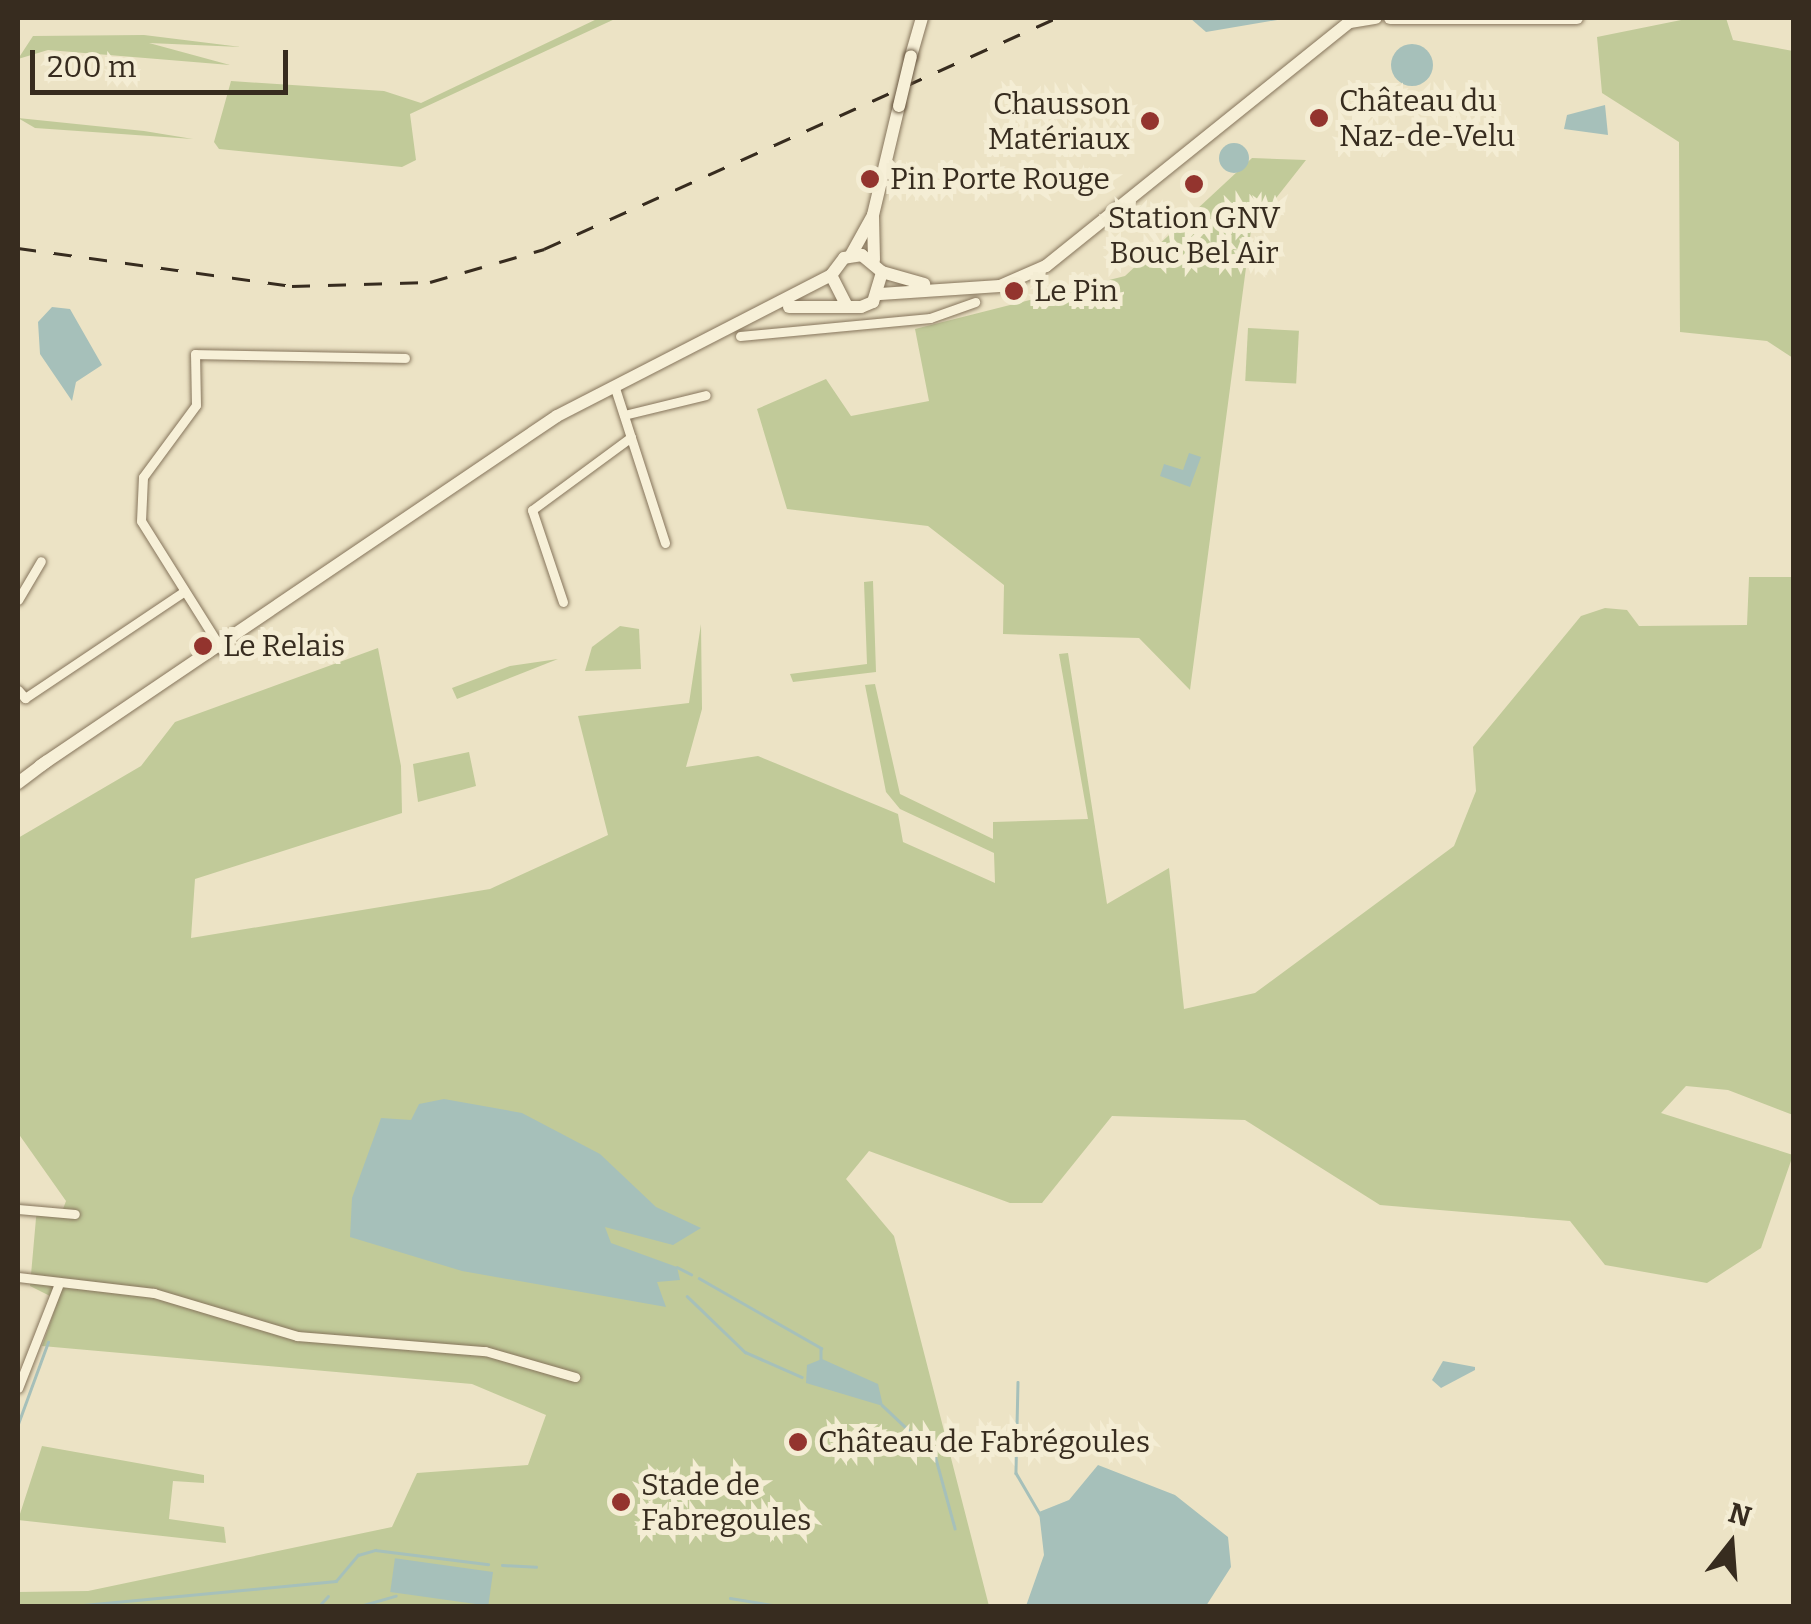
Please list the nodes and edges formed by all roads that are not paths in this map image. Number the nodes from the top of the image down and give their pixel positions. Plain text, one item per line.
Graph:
1 (922, 18) edge
2 (1364, 18) edge
3 (1376, 18) edge
4 (1390, 18) edge
5 (1577, 18) edge
6 (873, 215) junction
7 (850, 255) junction
8 (878, 266) junction
9 (831, 275) junction
10 (956, 289) junction
11 (880, 294) junction
12 (975, 302) dead end
13 (853, 306) junction
14 (780, 308) junction
15 (863, 326) junction
16 (740, 336) dead end
17 (406, 358) dead end
18 (613, 383) junction
19 (706, 394) dead end
20 (624, 416) junction
21 (630, 436) junction
22 (665, 542) dead end
23 (41, 560) dead end
24 (182, 593) junction
25 (18, 600) edge
26 (563, 602) dead end
27 (220, 647) junction
28 (18, 690) edge
29 (18, 783) edge
30 (18, 1210) edge
31 (75, 1214) dead end
32 (18, 1277) edge
33 (53, 1284) junction
34 (576, 1377) dead end
35 (18, 1388) edge

1 - 6 main road, bridge
2 - 3 main road
2 - 10 main road
4 - 5 main road
6 - 7 main road
6 - 8 main road
7 - 8 main road
7 - 9 main road
8 - 10 main road
8 - 11 main road
9 - 13 main road
9 - 14 main road
10 - 11 main road
11 - 13 main road
12 - 15 street
13 - 14 main road
13 - 15 street
14 - 18 main road
15 - 16 street
17 - 24 street
18 - 20 street
18 - 27 main road
19 - 20 street
20 - 21 street
21 - 22 street
21 - 26 street
23 - 25 street
24 - 27 street
24 - 28 street
27 - 29 main road
30 - 31 street
32 - 33 street
33 - 34 street
33 - 35 street

